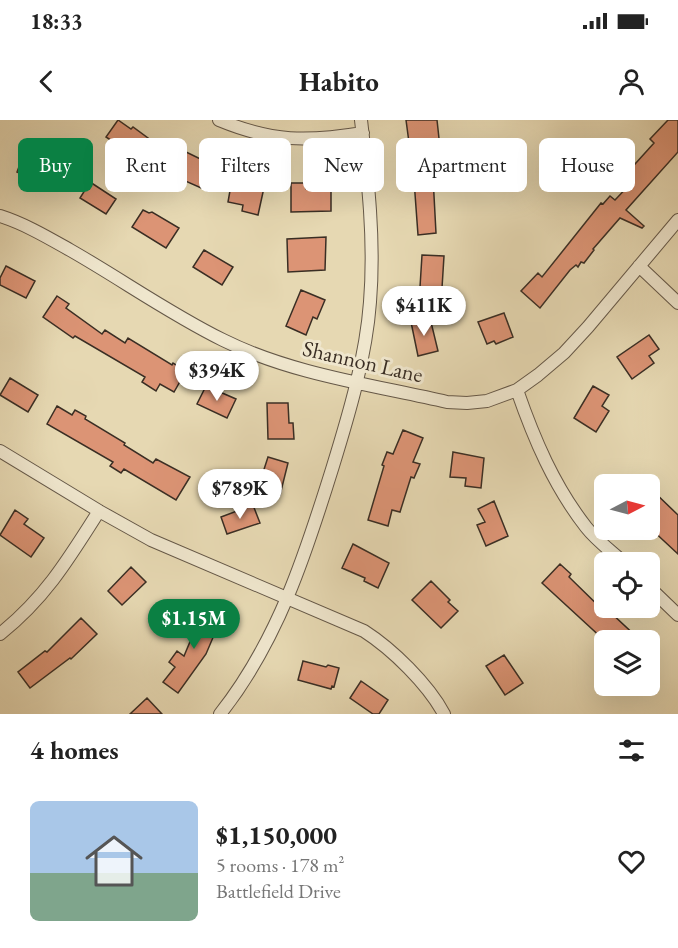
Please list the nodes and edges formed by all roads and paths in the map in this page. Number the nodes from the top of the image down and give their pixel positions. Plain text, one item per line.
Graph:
1 (219, 120) edge
2 (362, 126) edge
3 (0, 216) edge
4 (678, 220) edge
5 (639, 266) junction
6 (678, 303) edge
7 (356, 381) junction
8 (517, 390) junction
9 (0, 451) edge
10 (99, 511) junction
11 (612, 552) edge
12 (287, 598) junction
13 (660, 598) edge
14 (678, 615) edge
15 (0, 634) edge
16 (220, 714) edge
17 (444, 714) edge

1 - 2 street
2 - 7 street
3 - 7 street, Shannon Lane
4 - 5 street, Shannon Lane
5 - 6 street
5 - 8 street, Shannon Lane
7 - 8 street, Shannon Lane
7 - 12 street
8 - 11 street
9 - 10 street
10 - 12 street
10 - 15 street
12 - 16 street
12 - 17 street
13 - 14 street

